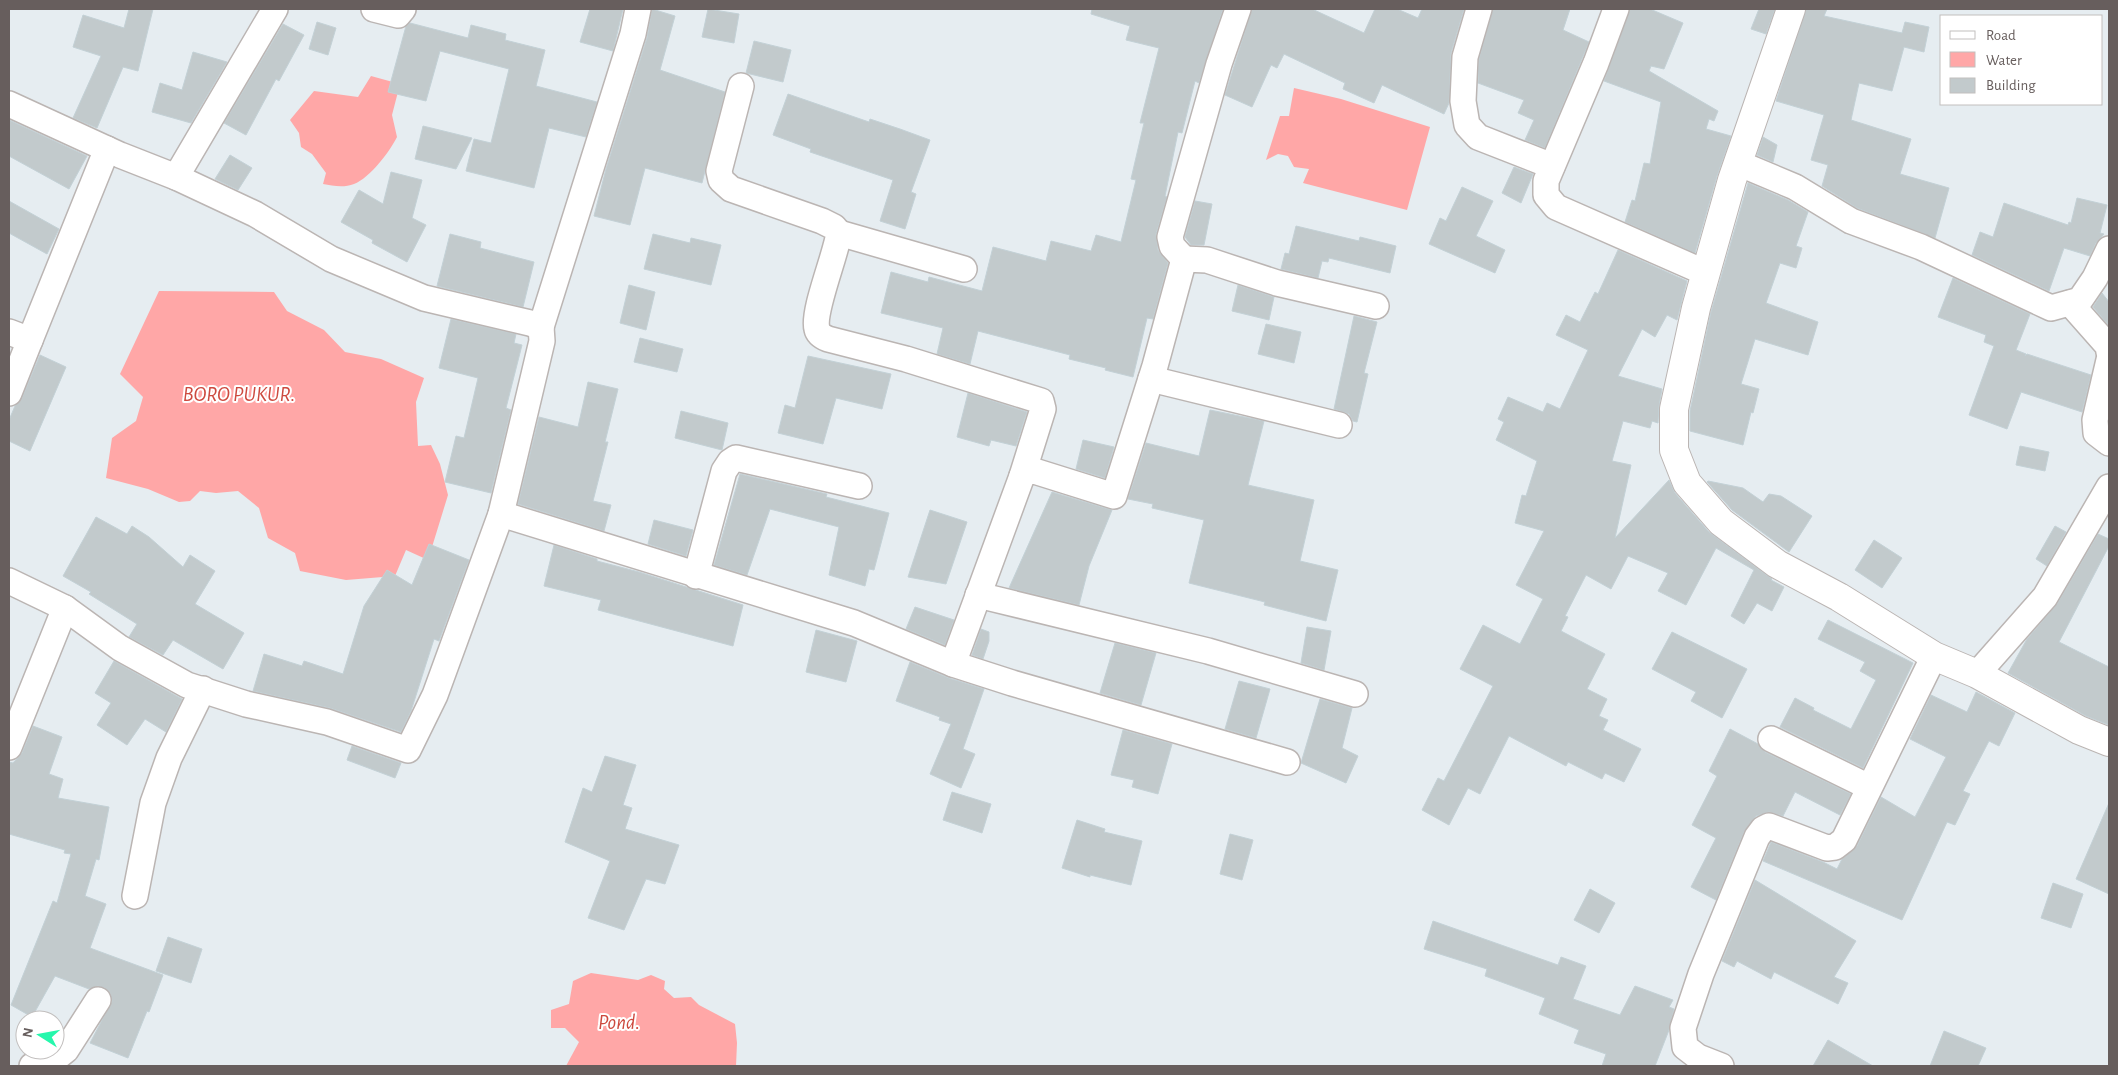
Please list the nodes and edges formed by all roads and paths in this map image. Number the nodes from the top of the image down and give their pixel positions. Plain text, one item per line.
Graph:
1 (275, 9) edge
2 (374, 9) edge
3 (403, 9) edge
4 (638, 9) edge
5 (1238, 9) edge
6 (1479, 9) edge
7 (1616, 9) edge
8 (1791, 9) edge
9 (741, 86) dead end
10 (9, 104) edge
11 (107, 149) junction
12 (1738, 163) junction
13 (1552, 166) junction
14 (176, 176) junction
15 (839, 233) junction
16 (2109, 249) edge
17 (1184, 258) junction
18 (964, 269) dead end
19 (1706, 273) junction
20 (2070, 303) junction
21 (1376, 306) dead end
22 (541, 327) junction
23 (19, 336) edge
24 (2109, 352) edge
25 (2109, 360) edge
26 (1151, 379) junction
27 (9, 393) edge
28 (1338, 425) dead end
29 (2109, 443) edge
30 (1022, 476) junction
31 (859, 486) dead end
32 (2109, 487) edge
33 (501, 514) junction
34 (696, 576) junction
35 (9, 581) edge
36 (978, 595) junction
37 (65, 608) junction
38 (1934, 656) junction
39 (953, 664) junction
40 (1977, 674) junction
41 (203, 689) junction
42 (1356, 694) dead end
43 (1771, 739) dead end
44 (2109, 742) edge
45 (9, 746) edge
46 (1287, 762) dead end
47 (1869, 787) junction
48 (135, 896) dead end
49 (98, 1000) dead end
50 (32, 1066) edge
51 (1721, 1066) edge

1 - 14 street
2 - 3 street
4 - 22 street
5 - 17 street
6 - 13 street
7 - 13 street
8 - 12 street
9 - 15 street
10 - 11 street
11 - 14 street
11 - 23 street
12 - 19 street
12 - 20 street
13 - 19 street
14 - 22 street
15 - 18 street
15 - 30 street
16 - 20 street
17 - 21 street
17 - 26 street
19 - 38 street
20 - 24 street
22 - 33 street
23 - 27 street
25 - 29 street
26 - 28 street
26 - 30 street
30 - 36 street
31 - 34 street
32 - 40 street
33 - 34 street
33 - 41 street
34 - 39 street
35 - 37 street
36 - 39 street
36 - 42 street
37 - 41 street
37 - 45 street
38 - 40 street
38 - 47 street
39 - 46 street
40 - 44 street
41 - 48 street
43 - 47 street
47 - 51 street
49 - 50 street

